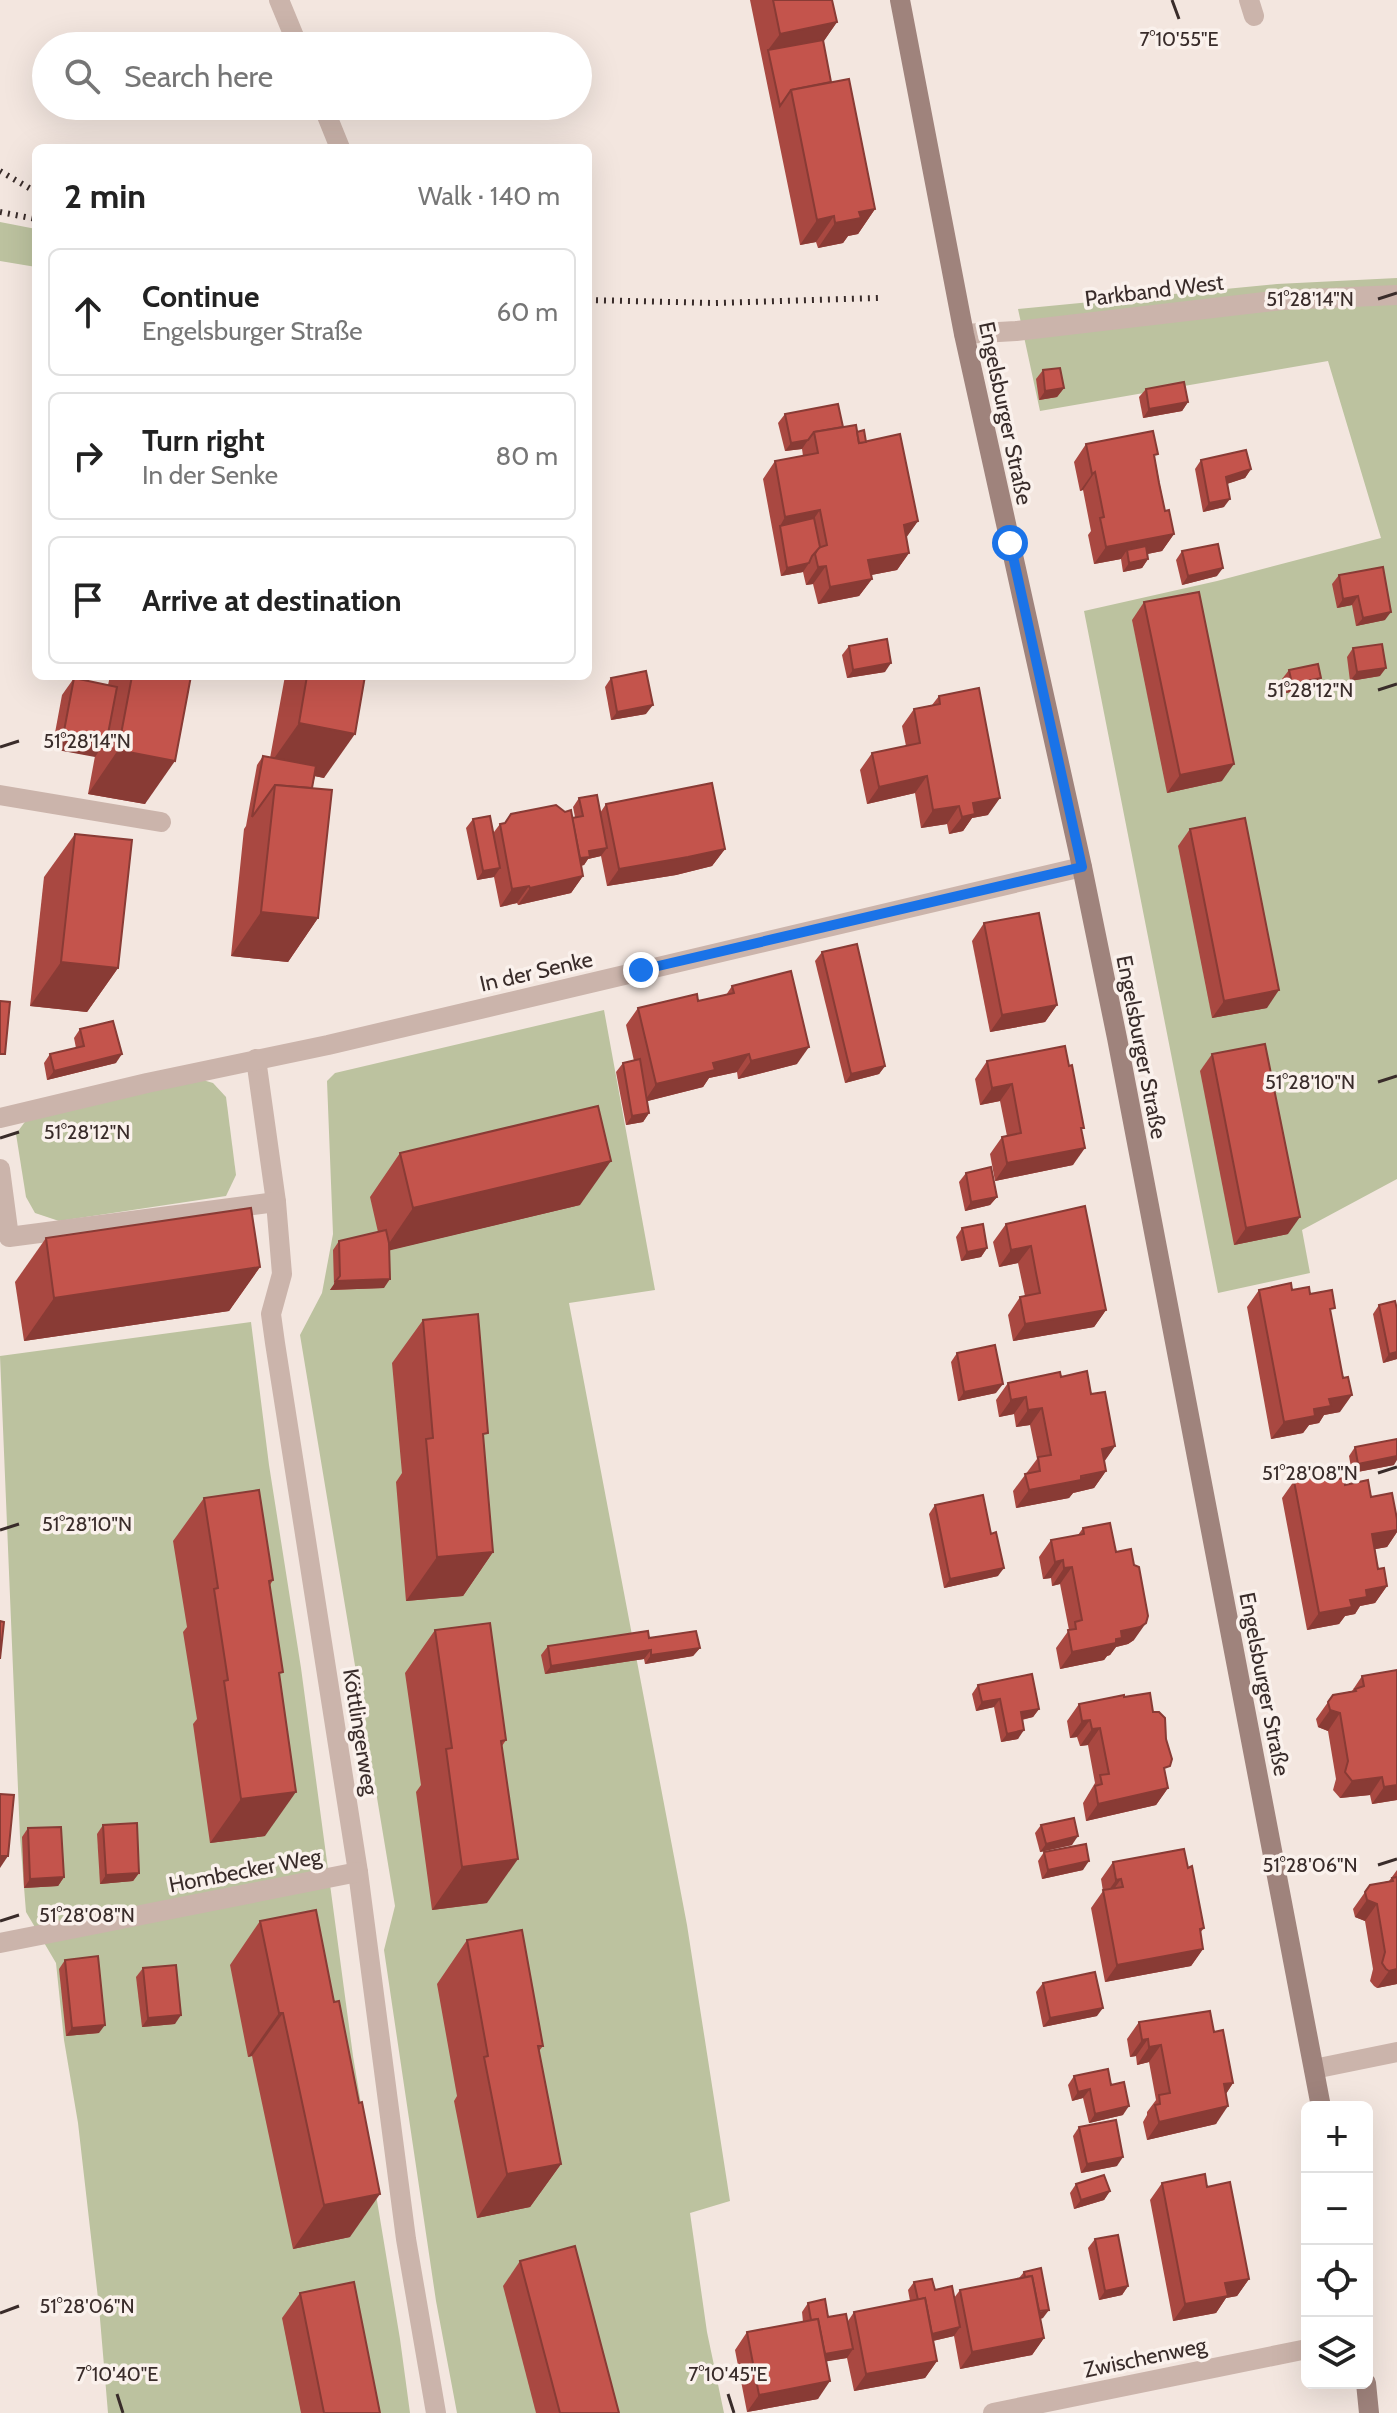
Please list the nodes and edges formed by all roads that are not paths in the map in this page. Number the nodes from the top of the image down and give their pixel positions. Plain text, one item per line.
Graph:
1 (279, 0) edge
2 (900, 0) edge
3 (292, 32) edge
4 (329, 120) edge
5 (338, 144) edge
6 (1397, 295) edge
7 (964, 334) junction
8 (0, 795) edge
9 (161, 822) dead end
10 (1082, 867) junction
11 (256, 1059) junction
12 (0, 1118) edge
13 (0, 1169) edge
14 (276, 1202) junction
15 (358, 1872) junction
16 (0, 1943) edge
17 (1397, 2052) edge
18 (1314, 2069) junction
19 (1320, 2101) edge
20 (1301, 2350) edge
21 (1367, 2389) edge
22 (436, 2413) edge
23 (993, 2413) edge
24 (1369, 2413) edge

1 - 3 street
2 - 7 street, Engelsburger Straße
4 - 5 street
6 - 7 street, Parkband West
7 - 10 street, Engelsburger Straße
8 - 9 street
10 - 11 street, In der Senke
10 - 18 street, Engelsburger Straße
11 - 12 street, In der Senke
11 - 14 street, Köttlingerweg
13 - 14 street
14 - 15 street, Köttlingerweg
15 - 16 street, Hombecker Weg
15 - 22 street, Köttlingerweg
17 - 18 street
18 - 19 street, Engelsburger Straße
20 - 23 street, Zwischenweg
21 - 24 street

